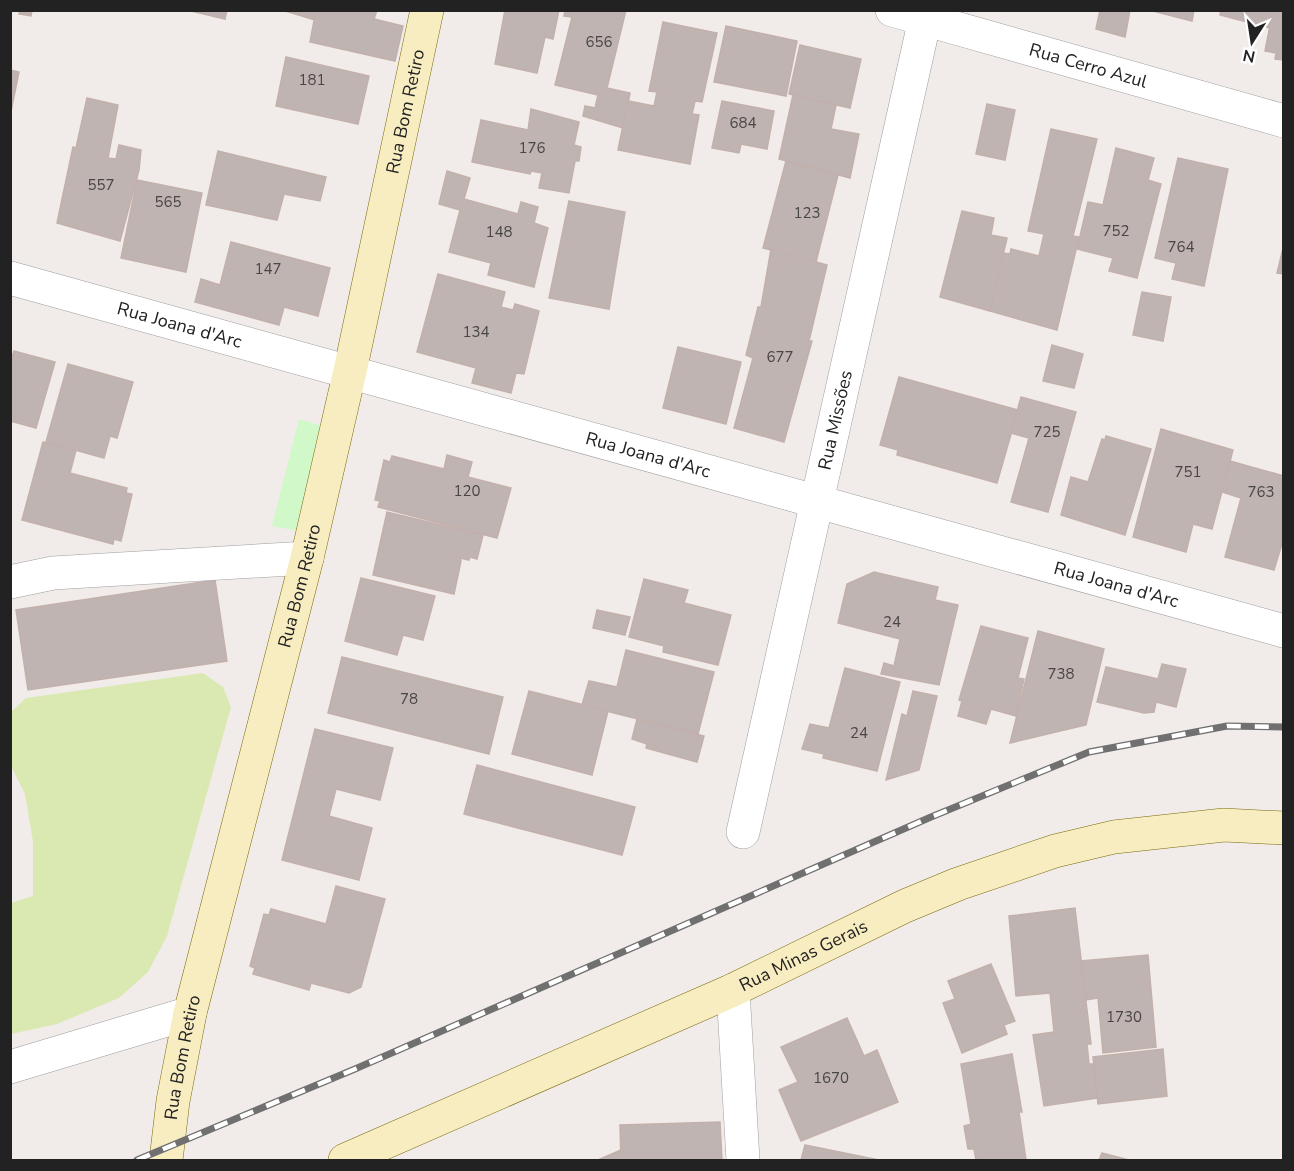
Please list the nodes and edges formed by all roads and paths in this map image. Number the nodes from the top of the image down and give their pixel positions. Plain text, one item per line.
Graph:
1 (427, 10) edge
2 (892, 10) edge
3 (926, 15) edge
4 (1284, 121) edge
5 (17, 284) edge
6 (350, 371) junction
7 (817, 501) junction
8 (307, 558) junction
9 (10, 582) edge
10 (1284, 631) edge
11 (1284, 828) edge
12 (743, 832) dead end
13 (733, 990) junction
14 (190, 1013) junction
15 (10, 1067) edge
16 (166, 1161) edge
17 (345, 1161) edge
18 (743, 1161) edge

1 - 6 street, Rua Bom Retiro
2 - 3 street, Rua Cerro Azul
3 - 4 street, Rua Cerro Azul
3 - 7 street, Rua Missões
5 - 6 street, Rua Joana d'Arc
6 - 7 street, Rua Joana d'Arc
6 - 8 street, Rua Bom Retiro
7 - 10 street, Rua Joana d'Arc
7 - 12 street, Rua Missões
8 - 9 street
8 - 14 street, Rua Bom Retiro
11 - 13 street, Rua Minas Gerais
13 - 17 street, Rua Minas Gerais
13 - 18 street
14 - 15 street
14 - 16 street, Rua Bom Retiro

